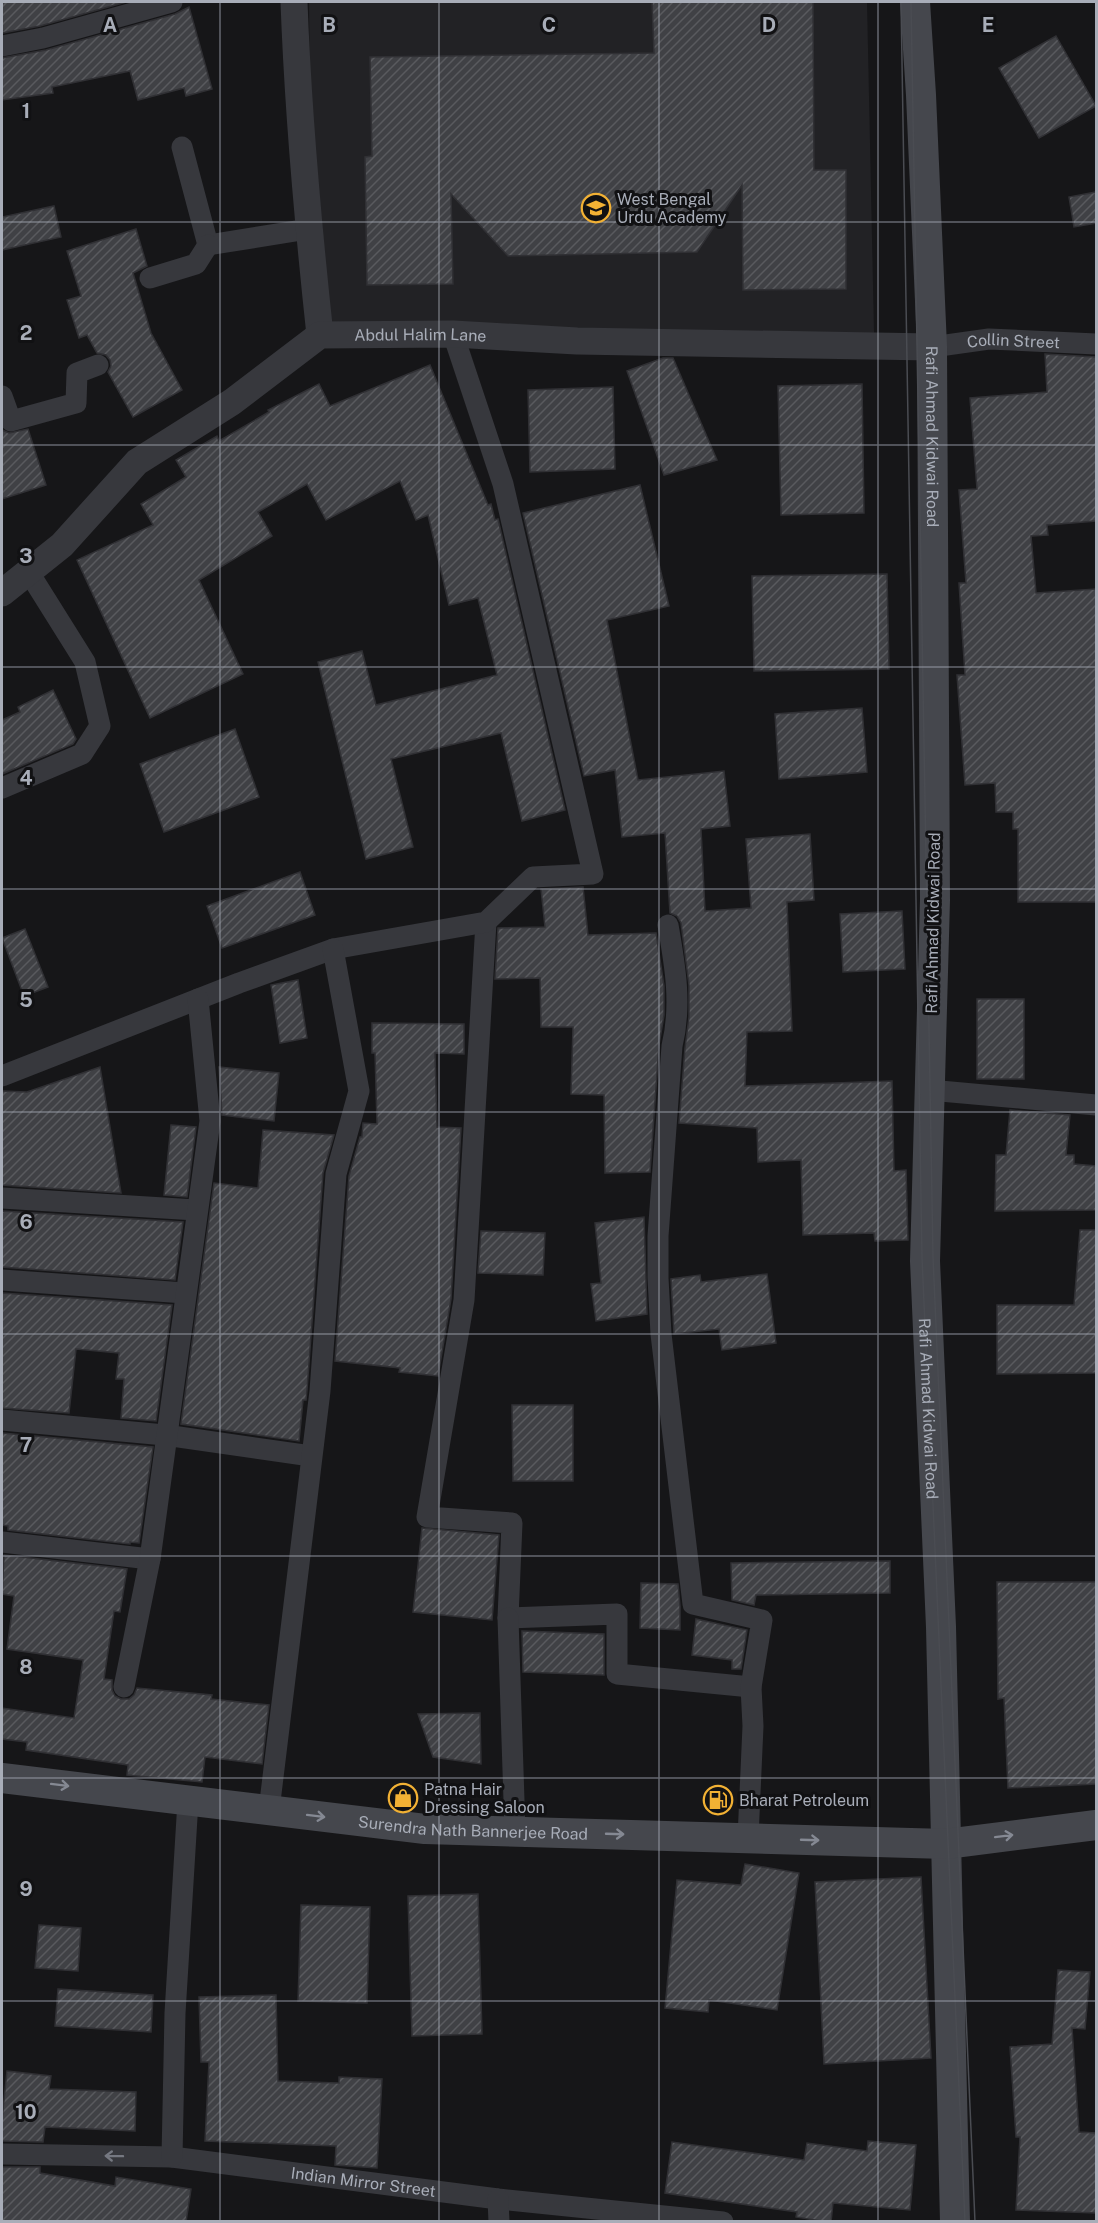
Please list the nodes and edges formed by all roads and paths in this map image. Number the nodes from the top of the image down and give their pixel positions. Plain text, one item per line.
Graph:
1 (172, 2) edge
2 (294, 2) edge
3 (915, 2) edge
4 (2, 46) edge
5 (182, 147) dead end
6 (308, 229) junction
7 (207, 245) junction
8 (150, 278) dead end
9 (453, 334) junction
10 (320, 335) junction
11 (1096, 344) edge
12 (932, 347) junction
13 (98, 365) dead end
14 (2, 396) edge
15 (28, 571) junction
16 (2, 593) edge
17 (2, 788) edge
18 (486, 922) junction
19 (668, 924) dead end
20 (333, 949) junction
21 (198, 999) junction
22 (2, 1076) edge
23 (929, 1090) junction
24 (1096, 1105) edge
25 (2, 1198) edge
26 (196, 1210) junction
27 (2, 1280) edge
28 (185, 1293) junction
29 (2, 1420) edge
30 (165, 1435) junction
31 (311, 1456) junction
32 (2, 1542) edge
33 (150, 1559) junction
34 (508, 1618) junction
35 (124, 1687) dead end
36 (750, 1687) junction
37 (2, 1778) edge
38 (188, 1801) junction
39 (269, 1810) junction
40 (1096, 1825) edge
41 (515, 1831) junction
42 (748, 1838) junction
43 (946, 1844) junction
44 (2, 2154) edge
45 (172, 2157) junction
46 (498, 2199) junction
47 (499, 2222) edge
48 (723, 2222) edge
49 (955, 2222) edge

1 - 4 street
2 - 6 street
3 - 12 main road, Rafi Ahmad Kidwai Road
5 - 7 street
6 - 7 street
6 - 10 street
7 - 8 street
9 - 10 street, Abdul Halim Lane
9 - 12 street, Abdul Halim Lane
9 - 18 street
10 - 15 street
11 - 12 street, Collin Street
12 - 23 main road, Rafi Ahmad Kidwai Road
13 - 14 street
15 - 16 street
15 - 17 street
18 - 20 street
18 - 34 street
19 - 36 street
20 - 21 street
20 - 31 street
21 - 22 street
21 - 26 street
23 - 24 street
23 - 43 main road, Rafi Ahmad Kidwai Road
25 - 26 street
26 - 28 street
27 - 28 street
28 - 30 street
29 - 30 street
30 - 31 street
30 - 33 street
31 - 39 street
32 - 33 street
33 - 35 street
34 - 36 street
34 - 41 street
36 - 42 street
37 -> 38 main road, Surendra Nath Bannerjee Road
38 - 39 main road, Surendra Nath Bannerjee Road
38 - 45 street
39 -> 41 main road, Surendra Nath Bannerjee Road
43 -> 40 main road, Surendra Nath Bannerjee Road
41 -> 42 main road, Surendra Nath Bannerjee Road
42 -> 43 main road, Surendra Nath Bannerjee Road
43 - 49 main road, Rafi Ahmad Kidwai Road
45 -> 44 street, Indian Mirror Street
45 - 46 street, Indian Mirror Street
46 - 47 street
46 - 48 street, Indian Mirror Street

